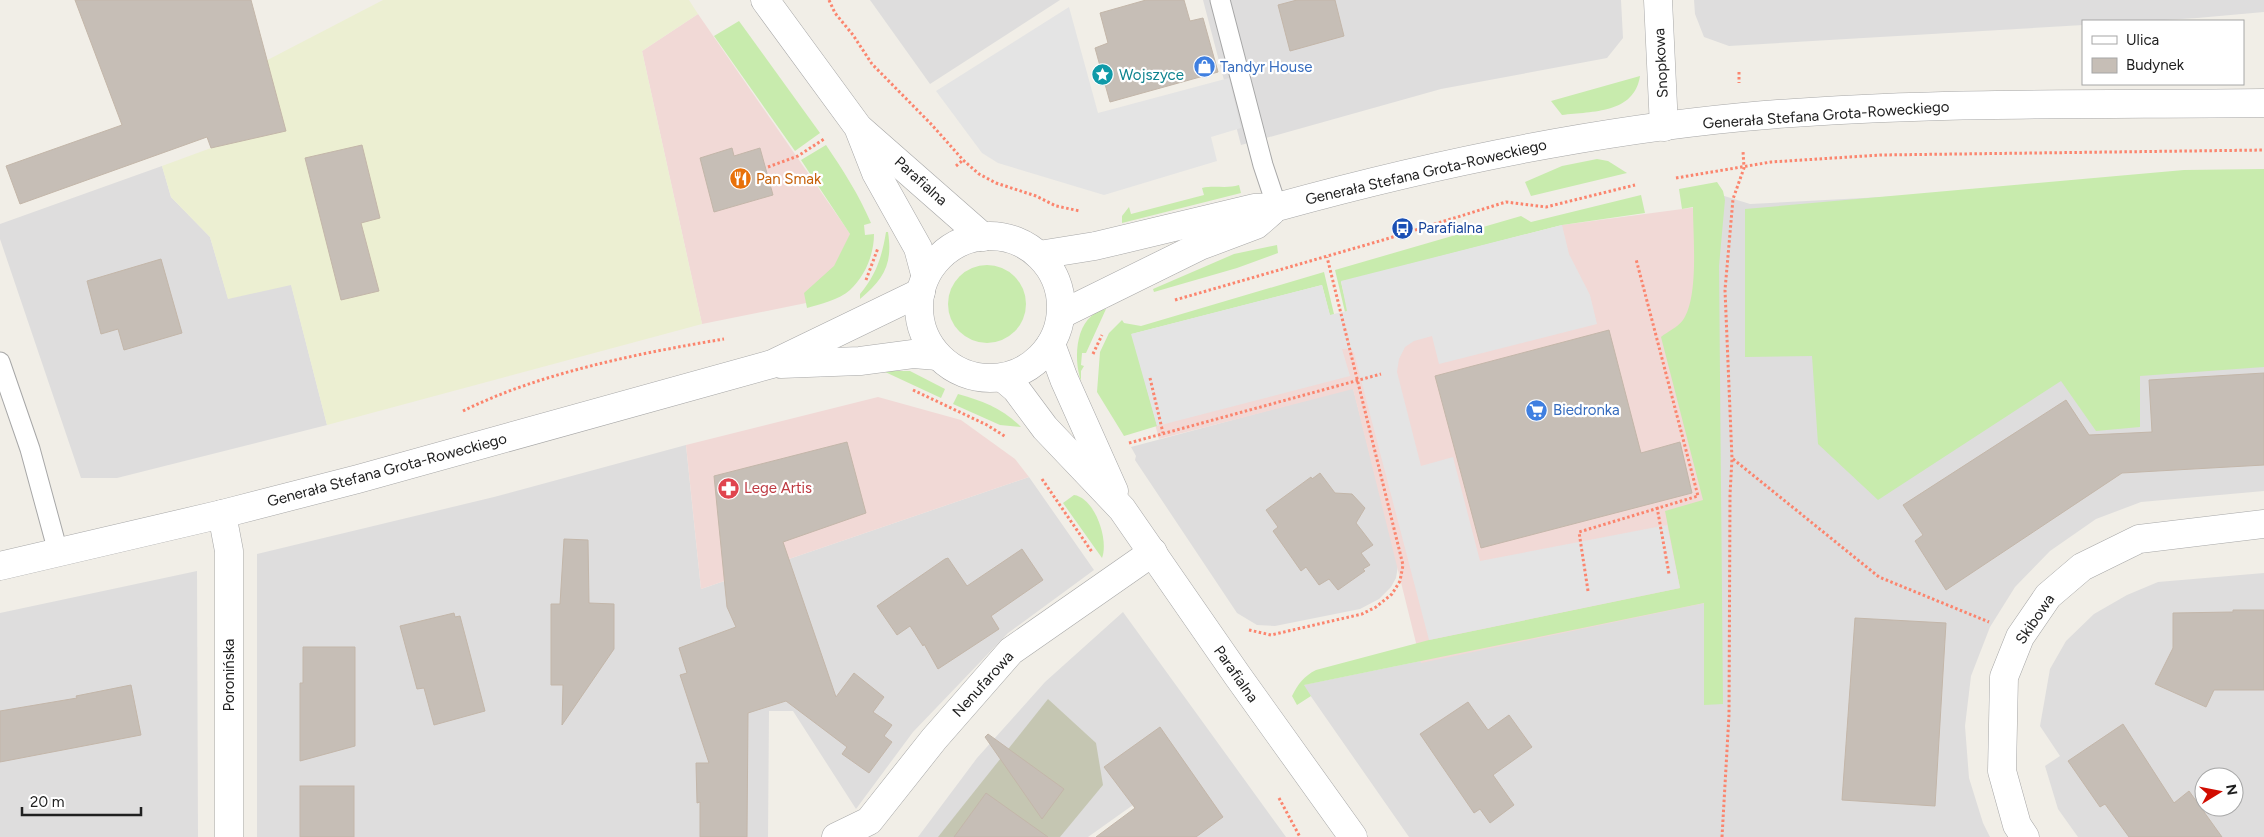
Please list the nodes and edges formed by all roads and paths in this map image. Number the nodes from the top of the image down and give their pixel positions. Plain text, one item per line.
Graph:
1 (765, 0) edge
2 (829, 0) edge
3 (1220, 0) edge
4 (1658, 0) edge
5 (2264, 103) edge
6 (858, 127) junction
7 (1664, 127) junction
8 (829, 136) dead end
9 (2264, 150) edge
10 (1744, 161) dead end
11 (768, 167) dead end
12 (1744, 168) junction
13 (1676, 178) dead end
14 (1635, 185) dead end
15 (1277, 207) junction
16 (1083, 212) dead end
17 (983, 237) junction
18 (879, 241) dead end
19 (1039, 255) junction
20 (1327, 257) junction
21 (1636, 259) dead end
22 (923, 283) junction
23 (864, 284) dead end
24 (1174, 300) dead end
25 (1062, 314) junction
26 (1103, 333) dead end
27 (733, 337) dead end
28 (1051, 344) junction
29 (938, 356) junction
30 (1092, 356) dead end
31 (0, 362) edge
32 (772, 364) junction
33 (1380, 374) dead end
34 (1002, 378) junction
35 (1150, 378) dead end
36 (1356, 381) junction
37 (906, 387) dead end
38 (458, 414) dead end
39 (1163, 433) junction
40 (1011, 440) dead end
41 (1128, 443) dead end
42 (1732, 459) junction
43 (1040, 476) dead end
44 (1657, 507) junction
45 (1122, 508) junction
46 (222, 514) junction
47 (2264, 524) edge
48 (58, 552) junction
49 (1153, 552) junction
50 (1093, 554) dead end
51 (0, 566) edge
52 (1669, 574) dead end
53 (1588, 591) dead end
54 (1990, 623) dead end
55 (1245, 628) dead end
56 (229, 837) edge
57 (836, 837) edge
58 (1353, 837) edge
59 (1722, 837) edge
60 (2025, 837) edge

1 - 6 street, Parafialna
2 - 16 path
3 - 15 lane
4 - 7 street, Snopkowa
5 - 7 street, Generała Stefana Grota-Roweckiego
6 - 17 street, Parafialna
6 - 22 street, Parafialna
7 - 15 street, Generała Stefana Grota-Roweckiego
8 - 11 path
9 - 12 path
10 - 12 path
12 - 13 path
12 - 42 path
14 - 20 path
15 - 19 street, Generała Stefana Grota-Roweckiego
15 - 25 street, Generała Stefana Grota-Roweckiego
17 - 19 street
17 - 22 street
18 - 23 path
19 - 25 street
20 - 24 path
20 - 36 path
21 - 44 path
22 - 29 street
22 - 32 street, Generała Stefana Grota-Roweckiego
25 - 28 street
26 - 30 path
27 - 38 path
28 - 34 street
28 - 45 street, Parafialna
29 - 32 street, Generała Stefana Grota-Roweckiego
29 - 34 street
31 - 48 lane
32 - 46 street, Generała Stefana Grota-Roweckiego
33 - 36 path
34 - 45 street, Parafialna
35 - 39 path
36 - 39 path
36 - 55 path
37 - 40 path
39 - 41 path
42 - 54 path
42 - 59 path
43 - 50 path
44 - 52 path
44 - 53 path
45 - 49 street, Parafialna
46 - 48 street, Generała Stefana Grota-Roweckiego
46 - 56 street, Poronińska
47 - 60 street, Skibowa
48 - 51 street, Generała Stefana Grota-Roweckiego
49 - 57 street, Nenufarowa
49 - 58 street, Parafialna

